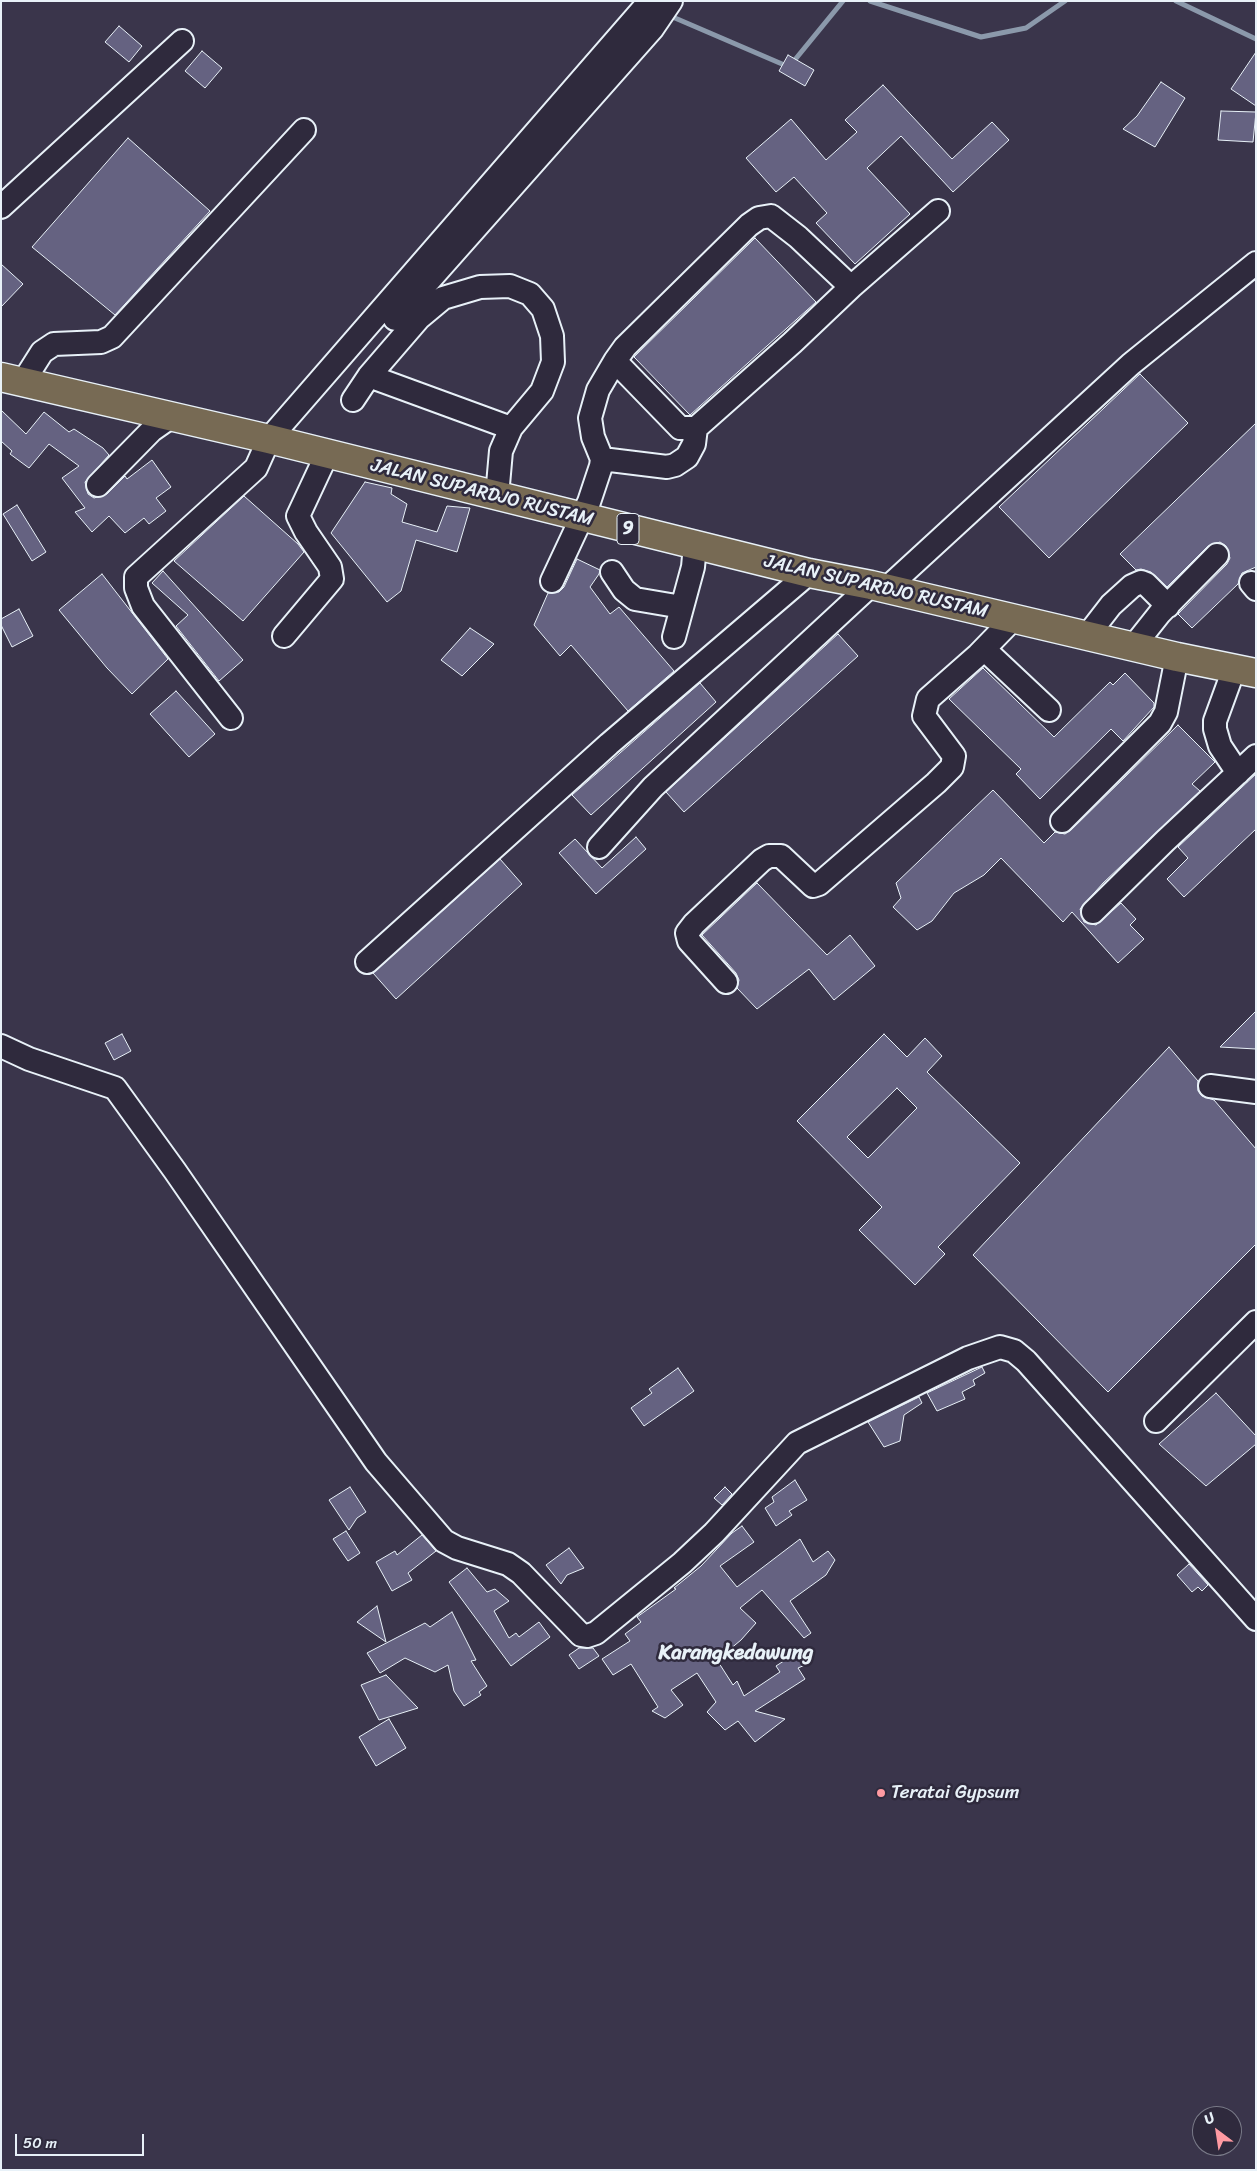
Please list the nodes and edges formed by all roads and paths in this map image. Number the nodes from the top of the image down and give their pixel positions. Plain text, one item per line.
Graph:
1 (656, 12) edge
2 (182, 41) dead end
3 (304, 130) dead end
4 (1, 207) edge
5 (938, 211) dead end
6 (1256, 264) edge
7 (851, 287) junction
8 (615, 361) junction
9 (370, 376) junction
10 (12, 379) edge
11 (352, 400) dead end
12 (172, 416) junction
13 (511, 428) junction
14 (696, 428) junction
15 (276, 441) junction
16 (326, 454) junction
17 (602, 460) junction
18 (98, 485) dead end
19 (497, 496) junction
20 (580, 517) junction
21 (695, 546) junction
22 (1217, 555) dead end
23 (612, 572) dead end
24 (809, 573) junction
25 (552, 580) dead end
26 (878, 587) junction
27 (1168, 606) junction
28 (682, 607) junction
29 (1013, 618) junction
30 (284, 636) dead end
31 (1087, 636) junction
32 (674, 637) dead end
33 (1133, 647) junction
34 (984, 649) junction
35 (1177, 657) junction
36 (1245, 671) edge
37 (1049, 710) dead end
38 (231, 718) dead end
39 (1256, 756) edge
40 (1238, 773) junction
41 (1062, 822) dead end
42 (599, 847) dead end
43 (1094, 912) dead end
44 (367, 962) dead end
45 (726, 982) dead end
46 (1, 1046) edge
47 (1210, 1086) dead end
48 (1256, 1092) edge
49 (1256, 1322) edge
50 (1156, 1421) dead end
51 (1256, 1619) edge

1 - 15 street
2 - 4 street
3 - 10 street
5 - 7 street
6 - 26 street
7 - 8 street
7 - 14 street
8 - 14 street
8 - 17 street
9 - 11 street
9 - 13 street
9 - 13 street
10 - 12 highway, JALAN SUPARDJO RUSTAM / 9
12 - 15 highway, JALAN SUPARDJO RUSTAM / 9
12 - 18 street
13 - 19 street
14 - 17 street
15 - 16 highway, JALAN SUPARDJO RUSTAM / 9
15 - 38 street
16 - 19 highway, JALAN SUPARDJO RUSTAM / 9
16 - 30 street
17 - 20 street
19 - 20 highway, JALAN SUPARDJO RUSTAM / 9
20 - 21 highway, JALAN SUPARDJO RUSTAM / 9
20 - 25 street
21 - 24 highway, JALAN SUPARDJO RUSTAM / 9
21 - 28 street
22 - 27 street
23 - 28 street
24 - 26 highway, JALAN SUPARDJO RUSTAM / 9
24 - 44 street
26 - 29 highway, JALAN SUPARDJO RUSTAM / 9
26 - 42 street
27 - 31 street
27 - 33 street
28 - 32 street
29 - 31 highway, JALAN SUPARDJO RUSTAM / 9
29 - 34 street
31 - 33 highway, JALAN SUPARDJO RUSTAM / 9
33 - 35 highway, JALAN SUPARDJO RUSTAM / 9
34 - 37 street
34 - 45 street
35 - 36 highway, JALAN SUPARDJO RUSTAM / 9
35 - 41 street
36 - 40 street
39 - 40 street
40 - 43 street
46 - 51 street
47 - 48 street
49 - 50 street

